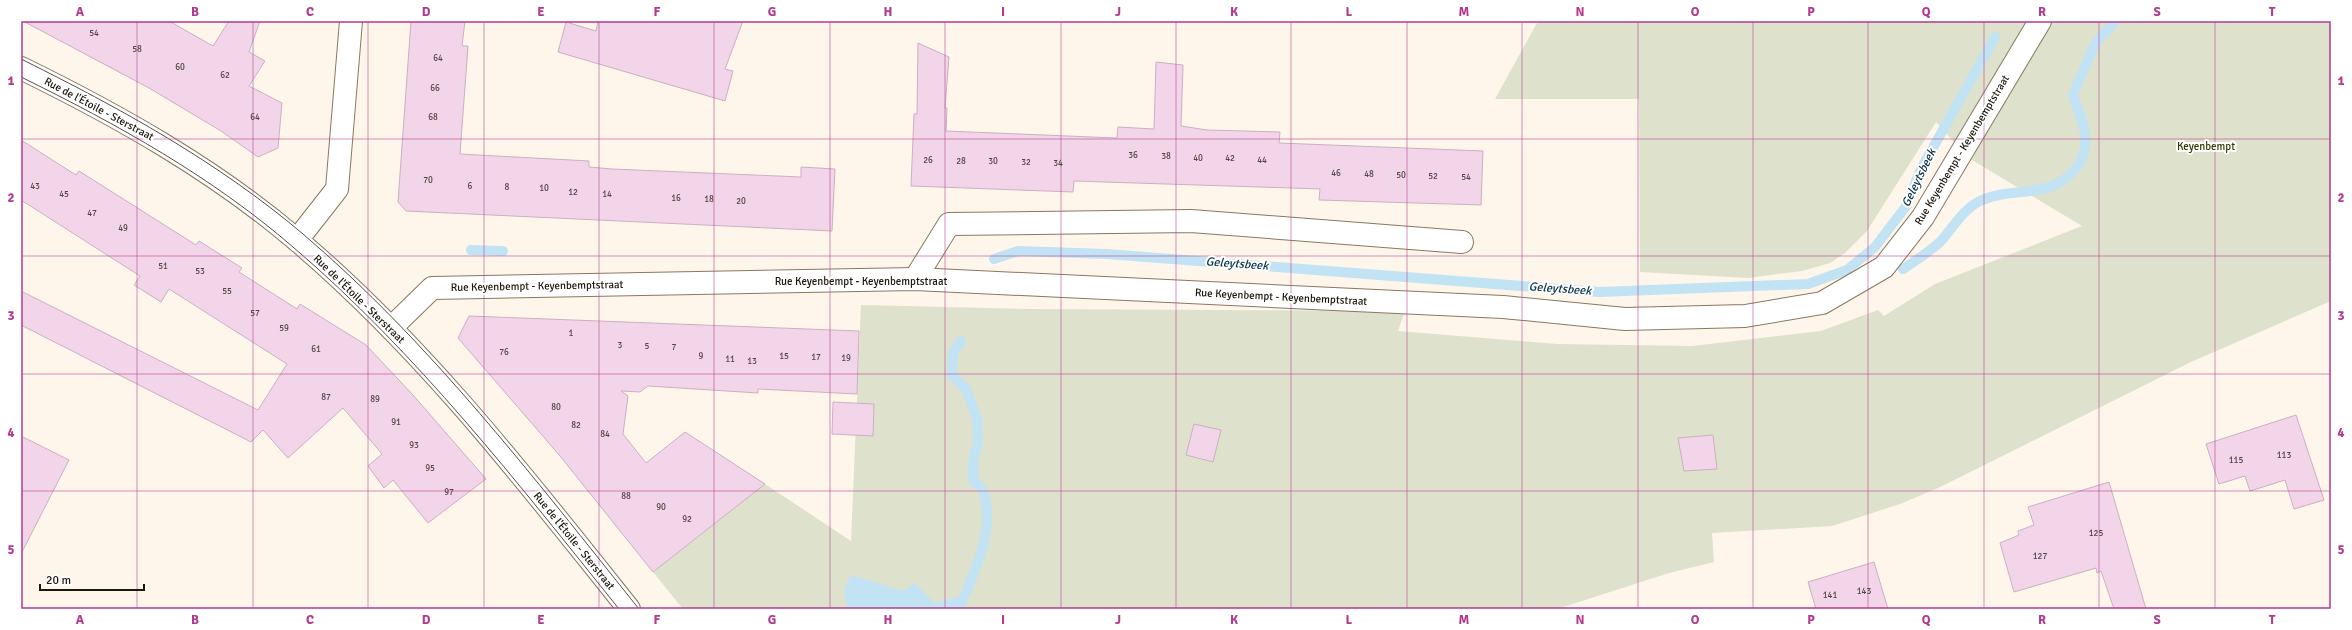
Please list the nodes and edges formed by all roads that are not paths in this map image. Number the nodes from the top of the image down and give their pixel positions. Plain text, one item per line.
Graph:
1 (351, 21) edge
2 (2040, 21) edge
3 (21, 68) edge
4 (297, 240) junction
5 (1462, 242) dead end
6 (915, 279) junction
7 (391, 328) junction
8 (629, 609) edge

1 - 4 street
2 - 6 street, Rue Keyenbempt - Keyenbemptstraat
3 - 4 street, Rue de l'Étoile - Sterstraat
4 - 7 street, Rue de l'Étoile - Sterstraat
5 - 6 street
6 - 7 street, Rue Keyenbempt - Keyenbemptstraat
7 - 8 street, Rue de l'Étoile - Sterstraat

